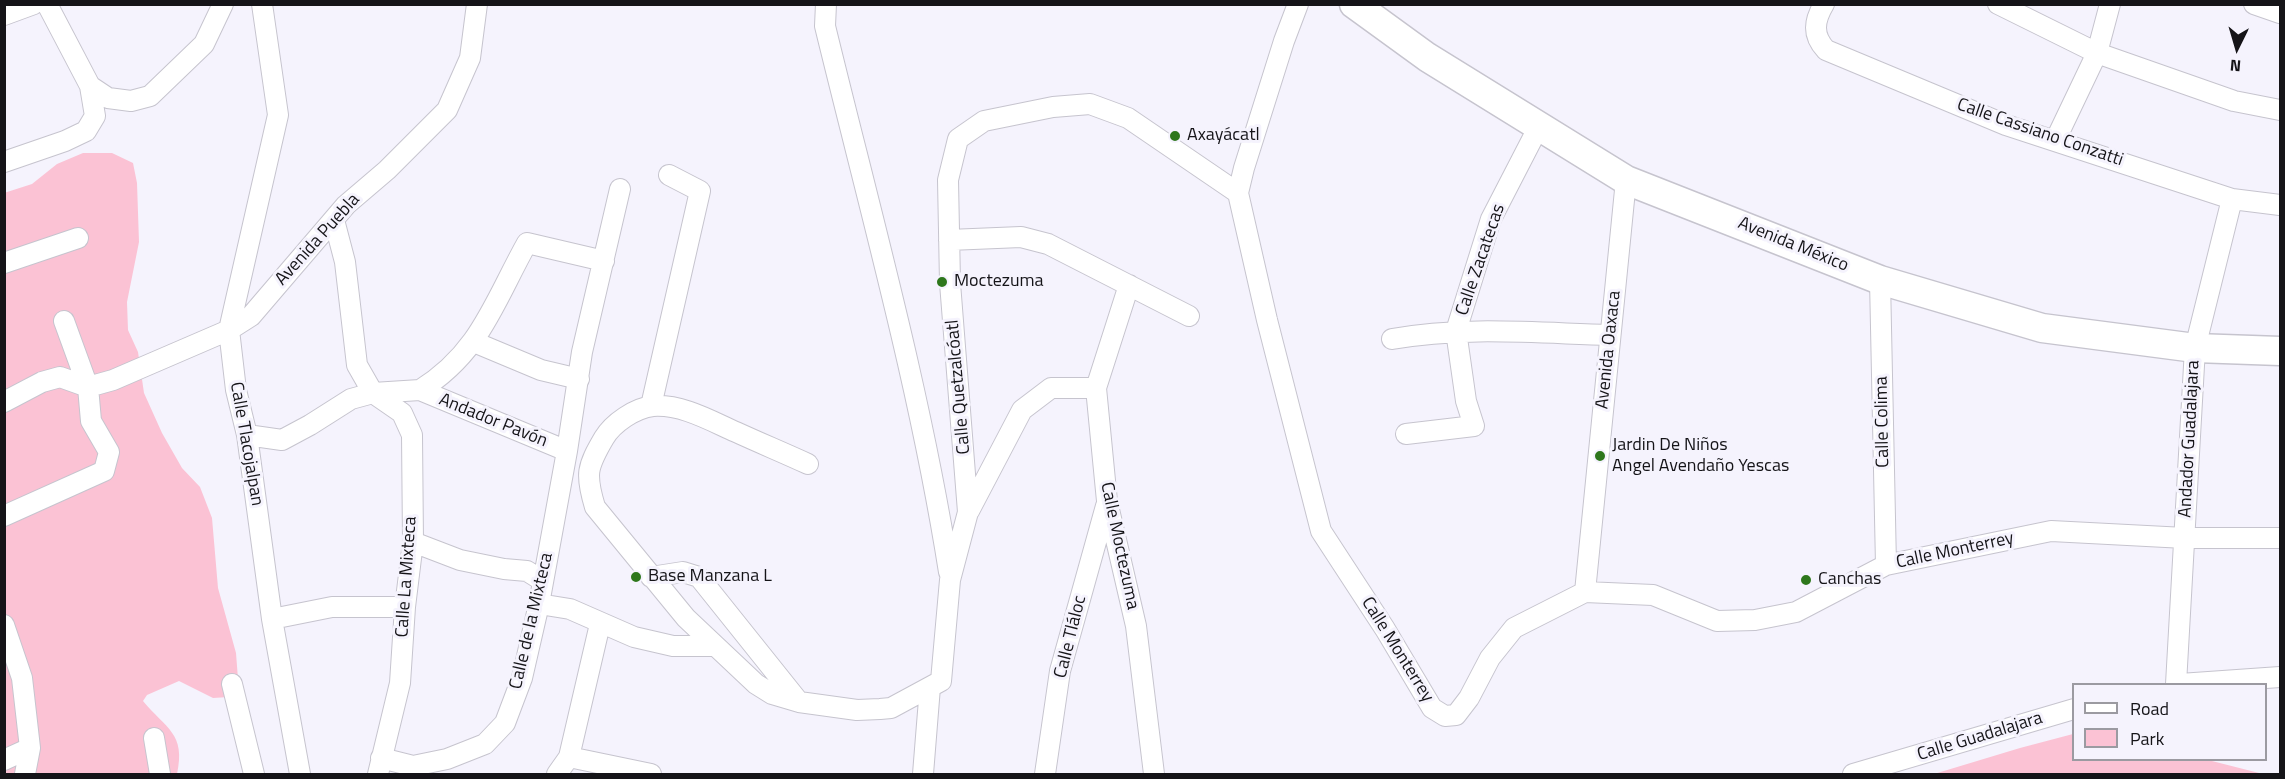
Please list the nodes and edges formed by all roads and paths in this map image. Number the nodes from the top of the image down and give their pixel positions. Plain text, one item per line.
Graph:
1 (34, 4) edge
2 (47, 4) edge
3 (204, 4) edge
4 (262, 4) edge
5 (477, 4) edge
6 (826, 4) edge
7 (1824, 4) edge
8 (1998, 4) edge
9 (2110, 4) edge
10 (2254, 4) edge
11 (1295, 5) edge
12 (1367, 8) edge
13 (220, 12) edge
14 (2280, 13) edge
15 (4, 15) edge
16 (2097, 53) junction
17 (90, 86) junction
18 (2280, 110) edge
19 (1539, 126) junction
20 (2055, 141) junction
21 (4, 162) edge
22 (669, 175) dead end
23 (1626, 180) junction
24 (620, 189) dead end
25 (1238, 193) junction
26 (2232, 199) junction
27 (2280, 205) edge
28 (334, 220) junction
29 (78, 238) dead end
30 (949, 240) junction
31 (604, 261) junction
32 (4, 263) edge
33 (1880, 280) junction
34 (1129, 285) junction
35 (1189, 316) dead end
36 (64, 321) dead end
37 (229, 330) junction
38 (1456, 331) junction
39 (1610, 335) junction
40 (1392, 339) dead end
41 (474, 342) junction
42 (2195, 348) junction
43 (2280, 351) edge
44 (579, 379) junction
45 (88, 387) junction
46 (1096, 388) junction
47 (420, 390) junction
48 (373, 393) junction
49 (4, 402) edge
50 (651, 406) junction
51 (1406, 434) dead end
52 (247, 435) junction
53 (567, 451) junction
54 (808, 464) dead end
55 (560, 489) junction
56 (1107, 501) junction
57 (595, 507) junction
58 (968, 512) junction
59 (4, 516) edge
60 (2185, 538) junction
61 (2280, 538) edge
62 (413, 543) junction
63 (1886, 565) junction
64 (651, 577) junction
65 (950, 580) junction
66 (543, 581) junction
67 (1585, 592) junction
68 (539, 603) junction
69 (405, 607) junction
70 (272, 619) junction
71 (600, 624) junction
72 (4, 625) edge
73 (713, 646) junction
74 (2280, 677) edge
75 (2178, 683) edge
76 (2193, 683) edge
77 (232, 684) dead end
78 (930, 687) junction
79 (799, 702) junction
80 (2072, 709) edge
81 (154, 738) dead end
82 (30, 748) junction
83 (569, 757) junction
84 (4, 760) edge
85 (380, 766) edge
86 (25, 774) edge
87 (160, 774) edge
88 (254, 774) edge
89 (300, 774) edge
90 (557, 774) edge
91 (651, 774) edge
92 (923, 774) edge
93 (1045, 774) edge
94 (1154, 774) edge
95 (1853, 774) edge

1 - 15 street
2 - 17 street
3 - 13 street
4 - 37 street, Calle Tlacojalpan
5 - 28 street, Avenida Puebla
6 - 65 street, Calle Quetzalcóatl
7 - 20 street, Calle Cassiano Conzatti
8 - 16 street
9 - 16 street
10 - 14 street
11 - 25 street
12 - 19 street, Avenida México
13 - 17 street
16 - 18 street
16 - 20 street
17 - 21 street
19 - 23 street, Avenida México
19 - 38 street, Calle Zacatecas
20 - 26 street, Calle Cassiano Conzatti
22 - 50 street
23 - 33 street, Avenida México
23 - 39 street, Avenida Oaxaca
24 - 31 street, Calle de la Mixteca
25 - 30 street, Calle Quetzalcóatl
25 - 67 street, Calle Monterrey
26 - 27 street, Calle Cassiano Conzatti
26 - 42 street, Andador Guadalajara
28 - 37 street, Avenida Puebla
28 - 48 street, Calle La Mixteca
29 - 32 street
30 - 34 street
30 - 58 street, Calle Quetzalcóatl
31 - 41 street
31 - 44 street, Calle de la Mixteca
33 - 42 street, Avenida México
33 - 63 street, Calle Colima
34 - 35 street
34 - 46 street, Calle Moctezuma
36 - 45 street
37 - 45 street, Avenida Puebla
37 - 52 street, Calle Tlacojalpan
38 - 39 street
38 - 40 street
38 - 51 street, Calle Zacatecas
39 - 67 street, Avenida Oaxaca
41 - 44 street
41 - 47 street
42 - 43 street, Avenida México
42 - 60 street, Andador Guadalajara
44 - 53 street, Calle de la Mixteca
45 - 49 street
45 - 59 street
46 - 56 street, Calle Moctezuma
46 - 58 street
47 - 48 street
47 - 53 street, Andador Pavón
48 - 52 street
48 - 62 street, Calle La Mixteca
50 - 54 street
50 - 57 street
52 - 70 street, Calle Tlacojalpan
53 - 55 street, Calle de la Mixteca
55 - 57 street
55 - 66 street, Calle de la Mixteca
56 - 93 street, Calle Tláloc
56 - 94 street, Calle Moctezuma
57 - 64 street
58 - 65 street, Calle Quetzalcóatl
60 - 61 street, Calle Monterrey
60 - 63 street, Calle Monterrey
60 - 75 street, Andador Guadalajara
62 - 66 street
62 - 69 street, Calle La Mixteca
63 - 67 street, Calle Monterrey
64 - 73 street
64 - 79 street
65 - 78 street
66 - 68 street, Calle de la Mixteca
68 - 71 street
68 - 85 street, Calle de la Mixteca
69 - 70 street
69 - 85 street, Calle La Mixteca
70 - 89 street, Calle Tlacojalpan
71 - 73 street
71 - 83 street
72 - 82 street
73 - 79 street
74 - 76 street
77 - 88 street
78 - 79 street
78 - 92 street
80 - 95 street, Calle Guadalajara
81 - 87 street
82 - 84 street
82 - 86 street
83 - 90 street
83 - 91 street

